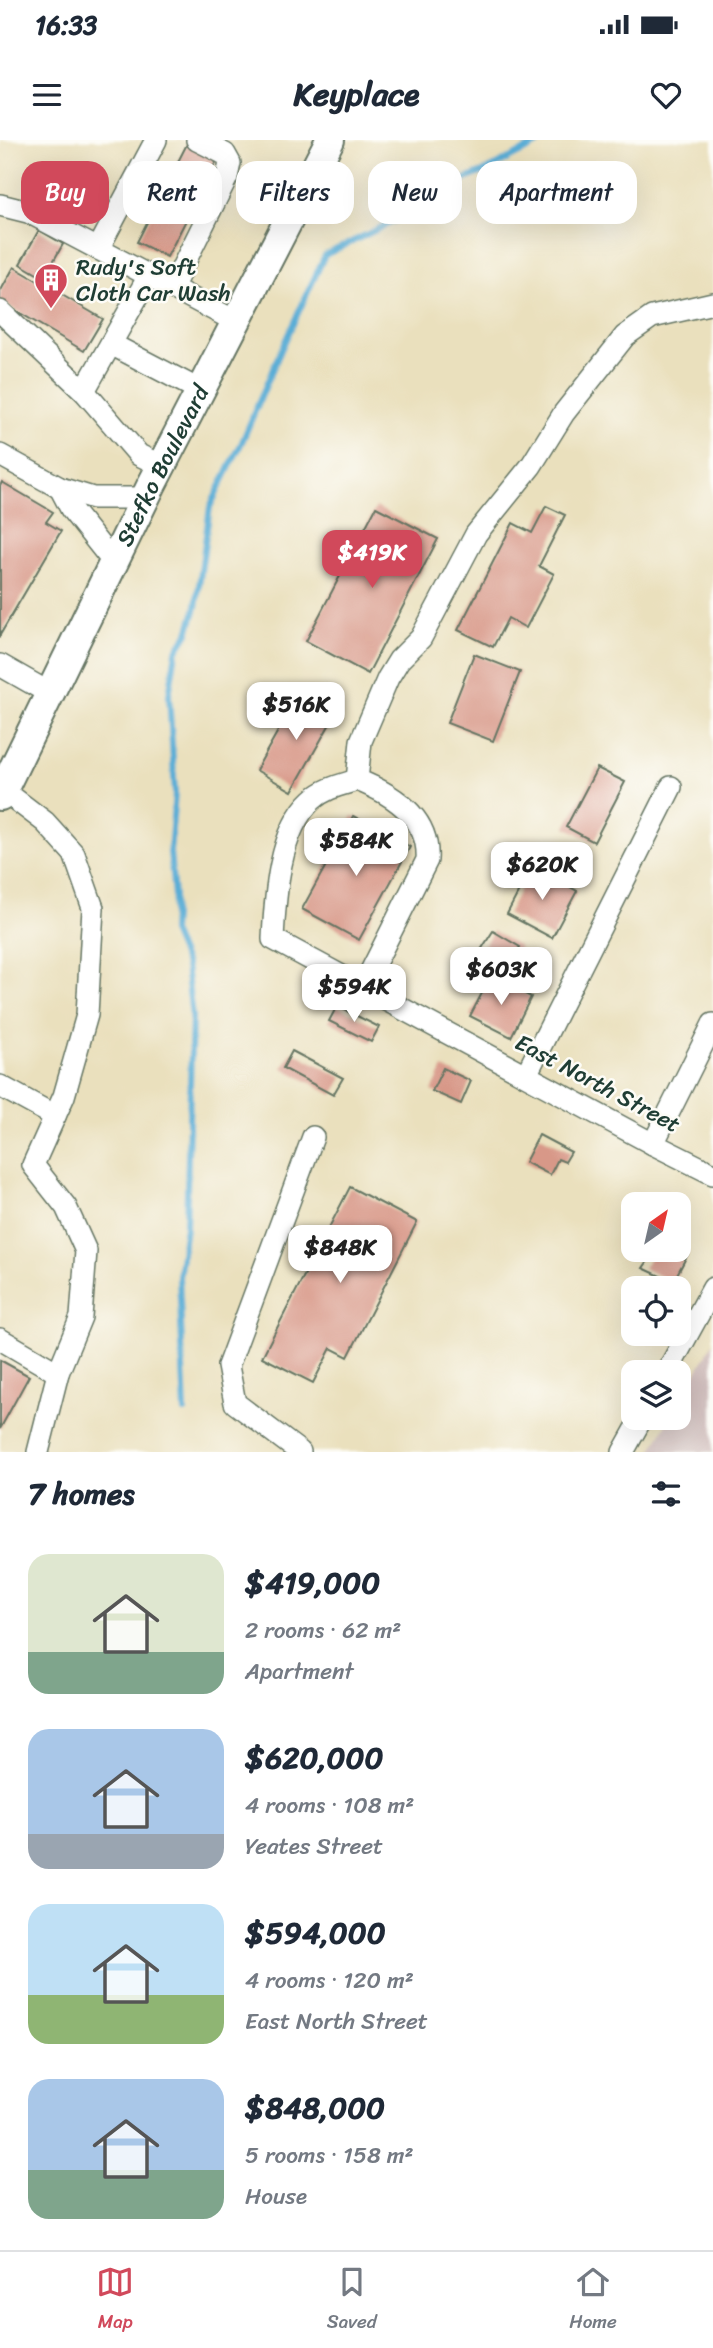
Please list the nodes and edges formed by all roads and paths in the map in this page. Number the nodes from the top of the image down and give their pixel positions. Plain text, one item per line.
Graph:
1 (156, 140) edge
2 (197, 140) edge
3 (330, 140) edge
4 (0, 205) edge
5 (98, 248) junction
6 (149, 276) junction
7 (172, 288) junction
8 (713, 303) edge
9 (0, 311) edge
10 (237, 322) junction
11 (111, 344) junction
12 (84, 391) junction
13 (201, 391) junction
14 (0, 455) edge
15 (162, 466) junction
16 (60, 488) junction
17 (146, 498) junction
18 (114, 563) junction
19 (0, 665) edge
20 (51, 694) junction
21 (357, 780) junction
22 (671, 787) dead end
23 (2, 793) edge
24 (363, 987) junction
25 (713, 1024) edge
26 (526, 1074) junction
27 (0, 1086) edge
28 (55, 1116) junction
29 (313, 1138) dead end
30 (653, 1143) junction
31 (713, 1174) edge
32 (713, 1288) edge
33 (0, 1339) edge
34 (674, 1360) edge
35 (58, 1373) junction
36 (635, 1430) edge
37 (38, 1452) edge
38 (300, 1452) edge
39 (623, 1452) edge

1 - 5 street
2 - 7 street
3 - 10 main road, Stefko Boulevard
4 - 5 street
5 - 6 street
6 - 7 street
6 - 11 street
7 - 10 street
8 - 21 street
9 - 12 street
10 - 13 main road, Stefko Boulevard
11 - 12 street
11 - 13 street
12 - 15 street
13 - 15 main road, Stefko Boulevard
14 - 16 street
15 - 17 main road, Stefko Boulevard
16 - 17 street
16 - 18 street
17 - 18 main road, Stefko Boulevard
18 - 20 main road, Stefko Boulevard
19 - 20 street
20 - 23 main road, Stefko Boulevard
21 - 24 street
21 - 24 street, East North Street
22 - 26 street
23 - 28 street
24 - 26 street, East North Street
25 - 30 street
26 - 30 street, East North Street
27 - 28 street
28 - 35 street
29 - 38 street
30 - 31 street, East North Street
32 - 34 street
33 - 35 street
35 - 37 street
36 - 39 street

